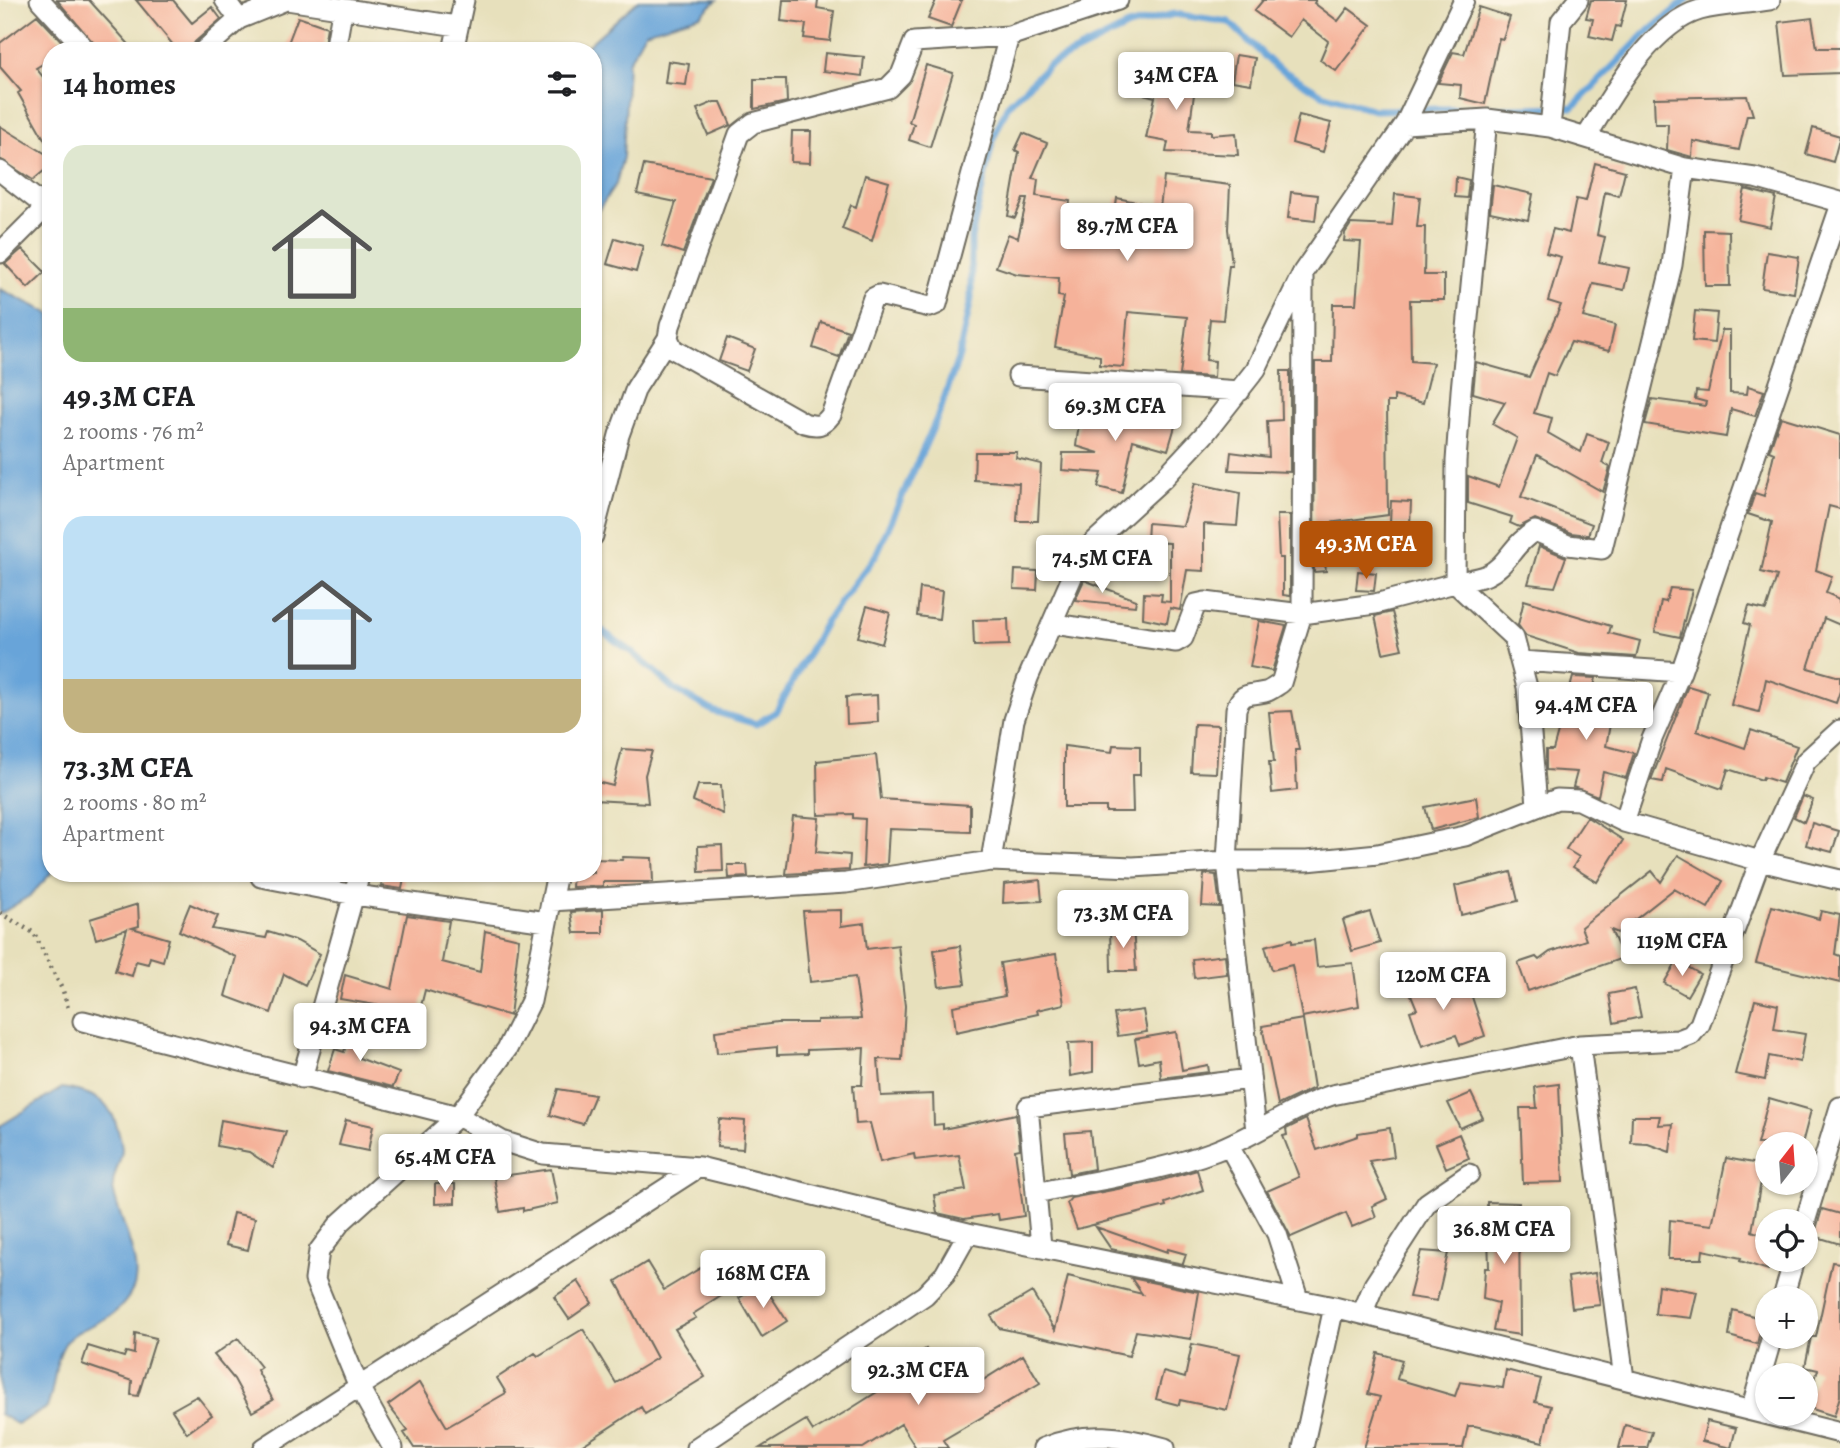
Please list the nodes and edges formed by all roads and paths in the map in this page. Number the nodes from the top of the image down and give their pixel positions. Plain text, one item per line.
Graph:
1 (40, 0) edge
2 (225, 0) edge
3 (287, 0) edge
4 (464, 0) edge
5 (1118, 0) edge
6 (1464, 0) edge
7 (1578, 0) edge
8 (1770, 0) edge
9 (342, 10) junction
10 (239, 19) junction
11 (457, 26) junction
12 (1009, 36) junction
13 (78, 42) edge
14 (213, 42) edge
15 (337, 42) edge
16 (454, 42) edge
17 (1487, 119) junction
18 (1405, 124) junction
19 (1550, 127) junction
20 (1587, 136) junction
21 (1685, 168) junction
22 (0, 171) edge
23 (42, 202) edge
24 (1840, 202) edge
25 (1840, 208) edge
26 (42, 214) edge
27 (0, 253) edge
28 (1303, 272) junction
29 (668, 338) junction
30 (1018, 376) dead end
31 (1240, 391) junction
32 (602, 500) edge
33 (1455, 583) junction
34 (1302, 614) junction
35 (1054, 624) junction
36 (1521, 661) junction
37 (1681, 672) junction
38 (1840, 730) edge
39 (1536, 805) junction
40 (1624, 822) junction
41 (991, 861) junction
42 (1227, 861) junction
43 (1760, 861) junction
44 (1840, 880) edge
45 (287, 882) edge
46 (358, 882) edge
47 (555, 882) edge
48 (355, 895) junction
49 (551, 901) junction
50 (0, 913) edge
51 (547, 922) junction
52 (83, 1021) joint
53 (1580, 1045) junction
54 (302, 1078) junction
55 (1250, 1079) junction
56 (1840, 1107) edge
57 (458, 1116) junction
58 (1256, 1131) junction
59 (1229, 1146) junction
60 (699, 1167) junction
61 (1469, 1174) dead end
62 (1036, 1193) junction
63 (1809, 1209) edge
64 (968, 1233) junction
65 (1041, 1246) junction
66 (1298, 1299) junction
67 (1334, 1307) junction
68 (1362, 1314) junction
69 (1769, 1349) edge
70 (1624, 1379) junction
71 (359, 1387) junction
72 (1751, 1410) junction
73 (1840, 1433) edge
74 (264, 1448) edge
75 (393, 1448) edge
76 (696, 1448) edge
77 (1043, 1448) edge
78 (1165, 1448) edge
79 (1303, 1448) edge

1 - 13 street
2 - 10 street
3 - 9 street
3 - 10 street
4 - 11 street
5 - 12 street
6 - 18 street
7 - 19 street
8 - 20 street
9 - 11 street
9 - 15 street
10 - 14 street
11 - 16 street
12 - 29 street
12 - 29 street
17 - 18 street
17 - 19 street
17 - 33 street
18 - 28 street
19 - 20 street
20 - 21 street
21 - 24 street
21 - 33 street
22 - 23 street
25 - 37 street
26 - 27 street
28 - 31 street
28 - 34 street
29 - 32 street
30 - 31 street
31 - 35 street
33 - 34 street
33 - 36 street
34 - 35 street
34 - 42 street
35 - 41 street
36 - 37 street
36 - 39 street
37 - 40 street
38 - 43 street
39 - 40 street
39 - 42 street
40 - 43 street
41 - 42 street
41 - 49 street
42 - 55 street
43 - 44 street
43 - 53 street
45 - 48 street
46 - 48 street
47 - 49 street
48 - 51 street
48 - 54 street
49 - 51 street
50 - 52 path
51 - 57 street
52 - 54 street
53 - 58 street
53 - 70 street
54 - 57 street
55 - 58 street
55 - 62 street
56 - 63 street
57 - 60 street
57 - 71 street
58 - 59 street
59 - 62 street
59 - 66 street
60 - 64 street
60 - 71 street
61 - 68 street
62 - 65 street
64 - 65 street
64 - 76 street
65 - 66 street
66 - 67 street
67 - 68 street
67 - 79 street
68 - 70 street
69 - 72 street
70 - 72 street
71 - 74 street
71 - 75 street
72 - 73 street
77 - 78 street

